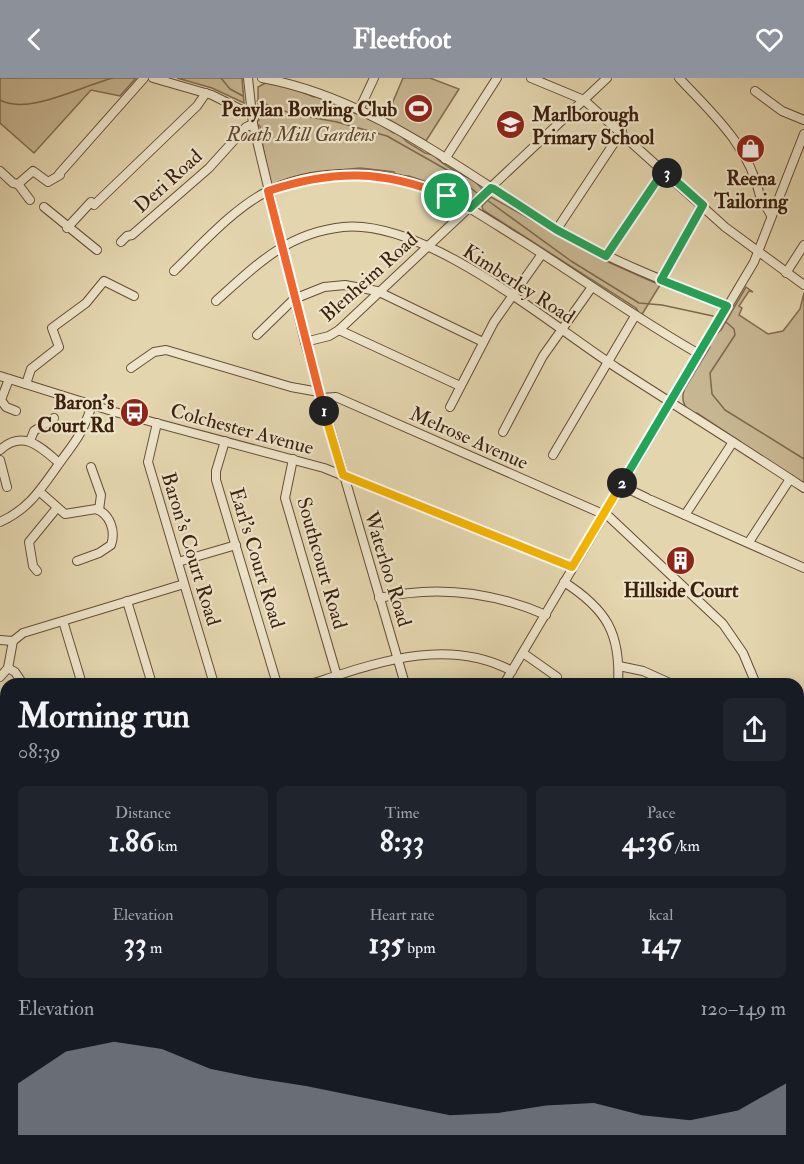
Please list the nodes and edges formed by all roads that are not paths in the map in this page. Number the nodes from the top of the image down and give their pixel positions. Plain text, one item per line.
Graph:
1 (144, 78) edge
2 (153, 78) edge
3 (262, 78) edge
4 (374, 78) edge
5 (497, 78) edge
6 (531, 78) edge
7 (607, 78) edge
8 (679, 78) edge
9 (248, 82) edge
10 (300, 82) edge
11 (755, 91) dead end
12 (206, 93) junction
13 (584, 100) junction
14 (251, 110) junction
15 (359, 110) junction
16 (804, 120) edge
17 (253, 124) junction
18 (622, 131) junction
19 (804, 134) edge
20 (445, 159) junction
21 (664, 170) junction
22 (0, 171) edge
23 (18, 184) junction
24 (491, 188) junction
25 (268, 191) junction
26 (30, 200) dead end
27 (703, 205) junction
28 (44, 207) dead end
29 (470, 208) junction
30 (771, 216) junction
31 (67, 228) junction
32 (557, 230) junction
33 (121, 242) dead end
34 (282, 245) junction
35 (804, 245) edge
36 (429, 246) junction
37 (97, 250) dead end
38 (759, 252) junction
39 (542, 254) junction
40 (606, 256) junction
41 (174, 271) dead end
42 (786, 273) junction
43 (661, 280) junction
44 (804, 285) edge
45 (592, 287) junction
46 (380, 292) junction
47 (134, 296) dead end
48 (512, 296) junction
49 (294, 299) junction
50 (216, 301) dead end
51 (727, 306) junction
52 (635, 316) junction
53 (339, 330) junction
54 (561, 330) junction
55 (257, 334) dead end
56 (305, 342) junction
57 (483, 342) junction
58 (699, 354) junction
59 (608, 362) junction
60 (131, 368) dead end
61 (0, 376) edge
62 (9, 379) junction
63 (26, 384) junction
64 (460, 386) junction
65 (320, 395) junction
66 (670, 401) junction
67 (92, 405) junction
68 (450, 408) dead end
69 (16, 411) dead end
70 (54, 418) dead end
71 (157, 423) junction
72 (503, 432) dead end
73 (30, 441) junction
74 (225, 441) junction
75 (733, 442) junction
76 (0, 450) edge
77 (553, 454) dead end
78 (293, 459) junction
79 (0, 460) edge
80 (59, 463) junction
81 (91, 467) dead end
82 (343, 475) junction
83 (790, 479) junction
84 (620, 485) junction
85 (7, 488) dead end
86 (804, 488) edge
87 (40, 492) junction
88 (56, 509) junction
89 (99, 510) junction
90 (604, 513) junction
91 (686, 515) junction
92 (0, 522) edge
93 (749, 542) junction
94 (236, 545) junction
95 (77, 561) dead end
96 (178, 562) junction
97 (572, 567) junction
98 (804, 568) edge
99 (37, 571) dead end
100 (564, 582) junction
101 (184, 584) junction
102 (380, 598) junction
103 (127, 601) junction
104 (546, 615) junction
105 (63, 621) junction
106 (0, 640) edge
107 (13, 641) junction
108 (523, 654) junction
109 (397, 659) junction
110 (620, 666) junction
111 (8, 668) junction
112 (512, 671) junction
113 (337, 676) junction
114 (0, 677) edge
115 (556, 677) dead end
116 (19, 678) edge
117 (80, 678) edge
118 (150, 678) edge
119 (212, 678) edge
120 (275, 678) edge
121 (331, 678) edge
122 (403, 678) edge
123 (508, 678) edge
124 (619, 678) edge
125 (659, 678) edge
126 (753, 678) edge

1 - 23 street
2 - 12 street
3 - 10 street
4 - 15 street
5 - 20 street
6 - 13 street
7 - 13 street, Blenheim Road
8 - 30 street
9 - 14 street, Waterloo Road
10 - 15 street
11 - 16 street
12 - 14 street
12 - 31 street
13 - 18 street
13 - 24 street, Blenheim Road
14 - 17 street, Waterloo Road
15 - 20 street
17 - 25 street, Waterloo Road
17 - 33 street, Deri Road
18 - 21 street
18 - 32 street
19 - 30 street
20 - 24 street
21 - 27 street
21 - 40 street
22 - 23 street
23 - 26 street
24 - 29 street, Blenheim Road
24 - 32 street
25 - 29 street
25 - 34 street, Waterloo Road
25 - 41 street
27 - 38 street
27 - 43 street
28 - 31 street
29 - 36 street, Blenheim Road
29 - 39 street
30 - 38 street
31 - 37 street
32 - 40 street
34 - 36 street, Kimberley Road
34 - 49 street, Waterloo Road
34 - 50 street, Kimberley Road
35 - 42 street
36 - 46 street, Blenheim Road
36 - 48 street, Kimberley Road
38 - 42 street
38 - 51 street
39 - 45 street
39 - 48 street
40 - 43 street
42 - 44 street
43 - 51 street
45 - 52 street
45 - 54 street
46 - 49 street
46 - 53 street, Blenheim Road
46 - 57 street
47 - 63 street
48 - 54 street, Kimberley Road
48 - 57 street
49 - 55 street
49 - 56 street, Waterloo Road
51 - 58 street
52 - 58 street
52 - 59 street
53 - 56 street, Blenheim Road
53 - 64 street
54 - 59 street, Kimberley Road
54 - 72 street
56 - 65 street, Waterloo Road
57 - 64 street
58 - 66 street
59 - 66 street, Kimberley Road
59 - 77 street
60 - 65 street, Melrose Avenue
61 - 62 street, Colchester Avenue
62 - 63 street, Colchester Avenue
62 - 69 street
63 - 67 street, Colchester Avenue
64 - 68 street
65 - 82 street, Waterloo Road
65 - 90 street, Melrose Avenue
66 - 75 street, Kimberley Road
66 - 84 street
67 - 71 street, Colchester Avenue
67 - 80 street
70 - 73 street
71 - 74 street, Colchester Avenue
71 - 96 street, Baron's Court Road
73 - 76 street
73 - 80 street
74 - 78 street, Colchester Avenue
74 - 94 street, Earl's Court Road
75 - 83 street, Kimberley Road
75 - 91 street
78 - 82 street, Colchester Avenue
78 - 113 street, Southcourt Road
79 - 85 street
80 - 87 street
81 - 89 street
82 - 97 street, Colchester Avenue
82 - 102 street, Waterloo Road
83 - 86 street, Kimberley Road
83 - 93 street
84 - 90 street
84 - 91 street
87 - 88 street
87 - 92 street
88 - 89 street
88 - 99 street
89 - 95 street
90 - 97 street
90 - 126 street, Melrose Avenue
91 - 93 street
93 - 98 street
94 - 96 street
94 - 120 street, Earl's Court Road
96 - 101 street, Baron's Court Road
97 - 100 street
100 - 104 street
100 - 110 street
101 - 103 street
101 - 119 street, Baron's Court Road
102 - 104 street
102 - 109 street, Waterloo Road
103 - 105 street
103 - 118 street
104 - 108 street
105 - 107 street
105 - 117 street
106 - 107 street
107 - 111 street
108 - 112 street
108 - 115 street
109 - 112 street
109 - 113 street
109 - 122 street, Waterloo Road
110 - 124 street
110 - 125 street
111 - 114 street
111 - 116 street
112 - 123 street
113 - 121 street

